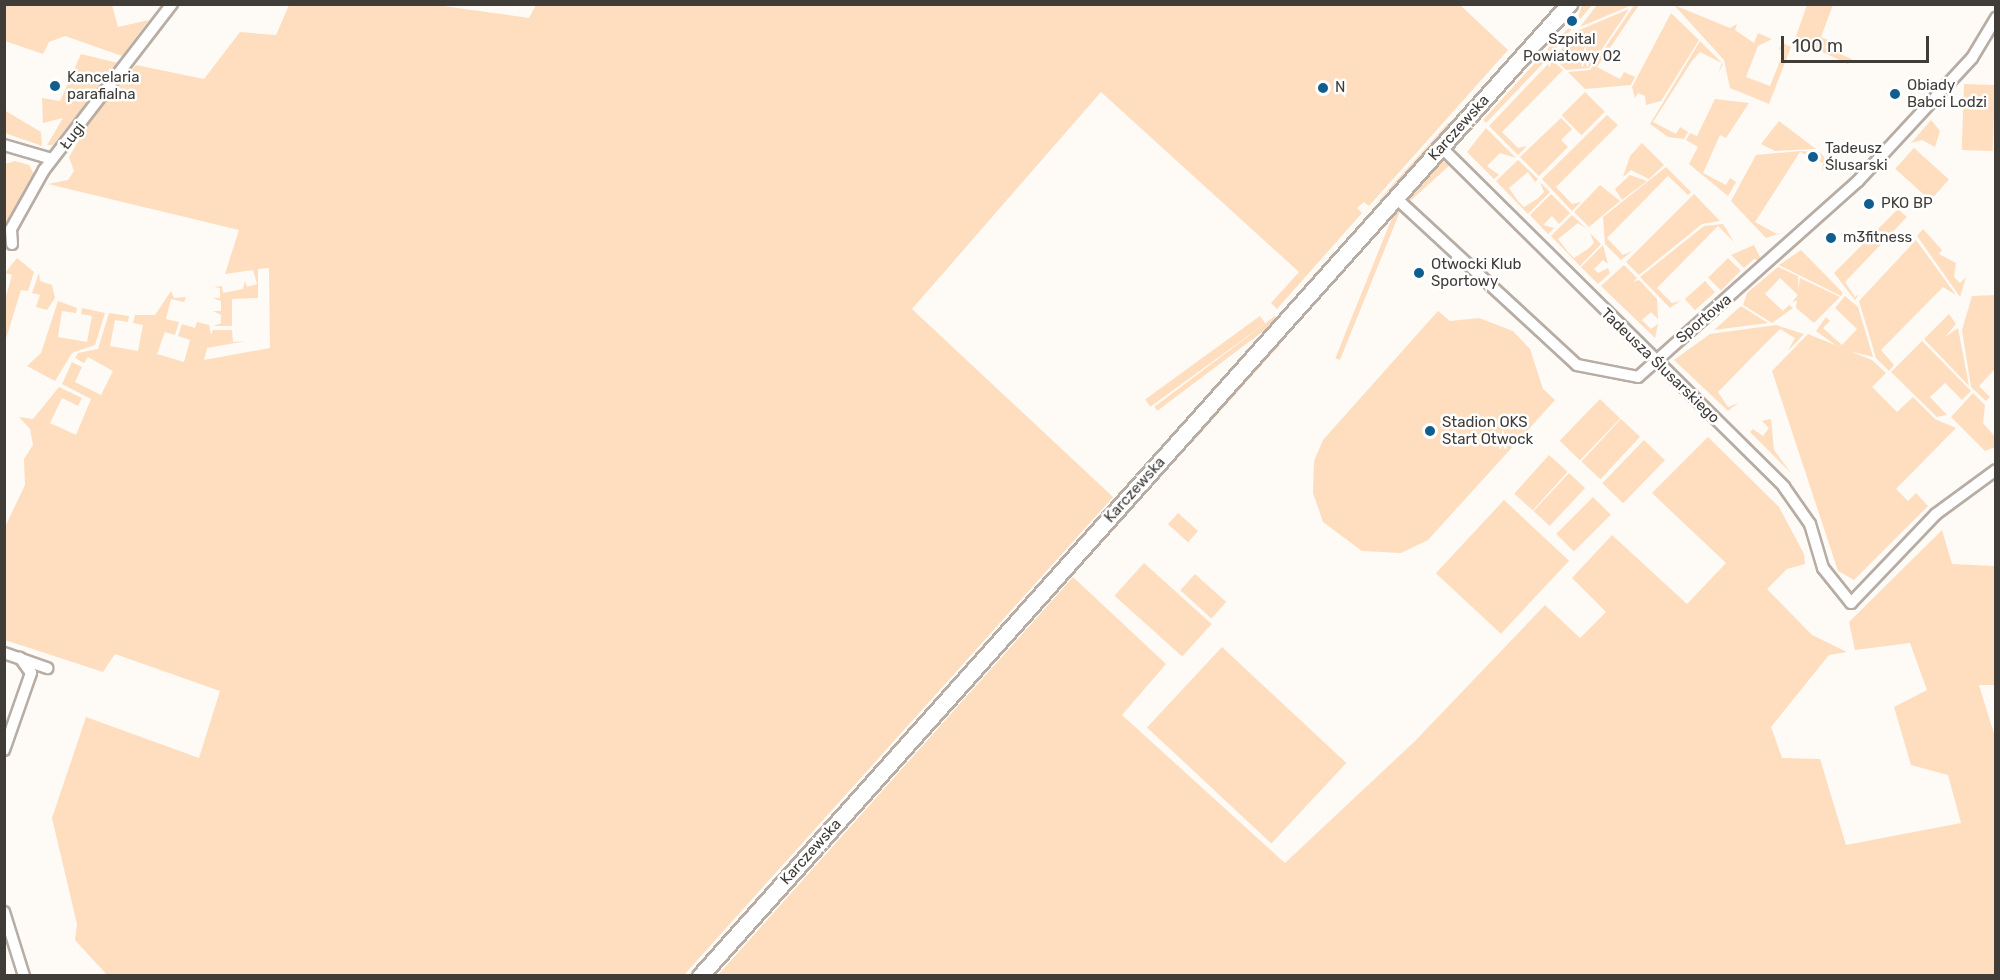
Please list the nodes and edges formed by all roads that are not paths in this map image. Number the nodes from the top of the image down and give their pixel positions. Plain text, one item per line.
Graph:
1 (172, 4) edge
2 (1569, 4) edge
3 (1995, 18) edge
4 (1990, 41) edge
5 (4, 145) edge
6 (1441, 147) junction
7 (51, 159) junction
8 (1396, 198) junction
9 (12, 244) dead end
10 (1654, 361) junction
11 (1995, 470) edge
12 (4, 653) edge
13 (20, 658) junction
14 (47, 668) dead end
15 (4, 750) edge
16 (5, 914) edge
17 (24, 975) edge
18 (700, 975) edge

1 - 7 street, Ługi
2 - 6 main road, Karczewska
3 - 4 street, Sportowa
4 - 10 street, Sportowa
5 - 7 street
6 - 8 main road, Karczewska
6 - 10 street, Tadeusza Ślusarskiego
7 - 9 street, Ługi
8 - 10 street, Sportowa
8 - 18 main road, Karczewska
10 - 11 street, Tadeusza Ślusarskiego
12 - 13 street
13 - 14 street
13 - 15 street
16 - 17 street

